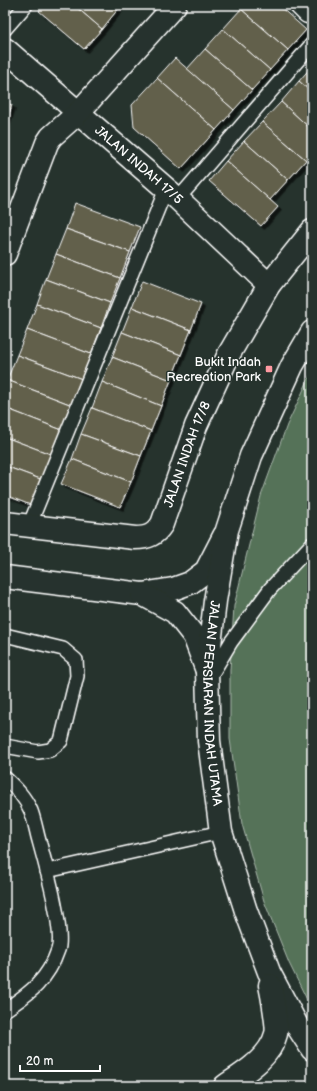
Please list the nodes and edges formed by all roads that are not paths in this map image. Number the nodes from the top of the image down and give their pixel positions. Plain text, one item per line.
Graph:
1 (26, 5) edge
2 (175, 5) edge
3 (5, 30) edge
4 (312, 44) edge
5 (5, 49) edge
6 (78, 113) junction
7 (172, 194) junction
8 (312, 231) edge
9 (5, 254) edge
10 (269, 284) junction
11 (312, 332) edge
12 (5, 523) edge
13 (29, 526) junction
14 (227, 530) junction
15 (312, 544) edge
16 (5, 577) edge
17 (142, 594) junction
18 (5, 636) edge
19 (207, 677) junction
20 (5, 746) edge
21 (5, 778) edge
22 (221, 832) junction
23 (47, 871) junction
24 (269, 972) junction
25 (5, 1010) edge
26 (312, 1049) edge
27 (225, 1086) edge

1 - 3 lane
2 - 6 street
4 - 7 lane
5 - 6 street, JALAN INDAH 17/5
6 - 7 street, JALAN INDAH 17/5
6 - 9 street
7 - 10 street, JALAN INDAH 17/5
7 - 13 lane
8 - 10 street, JALAN INDAH 17/8
10 - 13 street, JALAN INDAH 17/8
11 - 14 street, JALAN PERSIARAN INDAH UTAMA
12 - 13 street
14 - 17 street
14 - 19 street, JALAN PERSIARAN INDAH UTAMA
15 - 19 lane
16 - 17 street
17 - 19 street
18 - 20 lane
19 - 22 street, JALAN PERSIARAN INDAH UTAMA
21 - 23 lane
22 - 23 lane
22 - 24 street, JALAN PERSIARAN INDAH UTAMA
23 - 25 lane
24 - 26 street, JALAN PERSIARAN INDAH UTAMA
24 - 27 street

